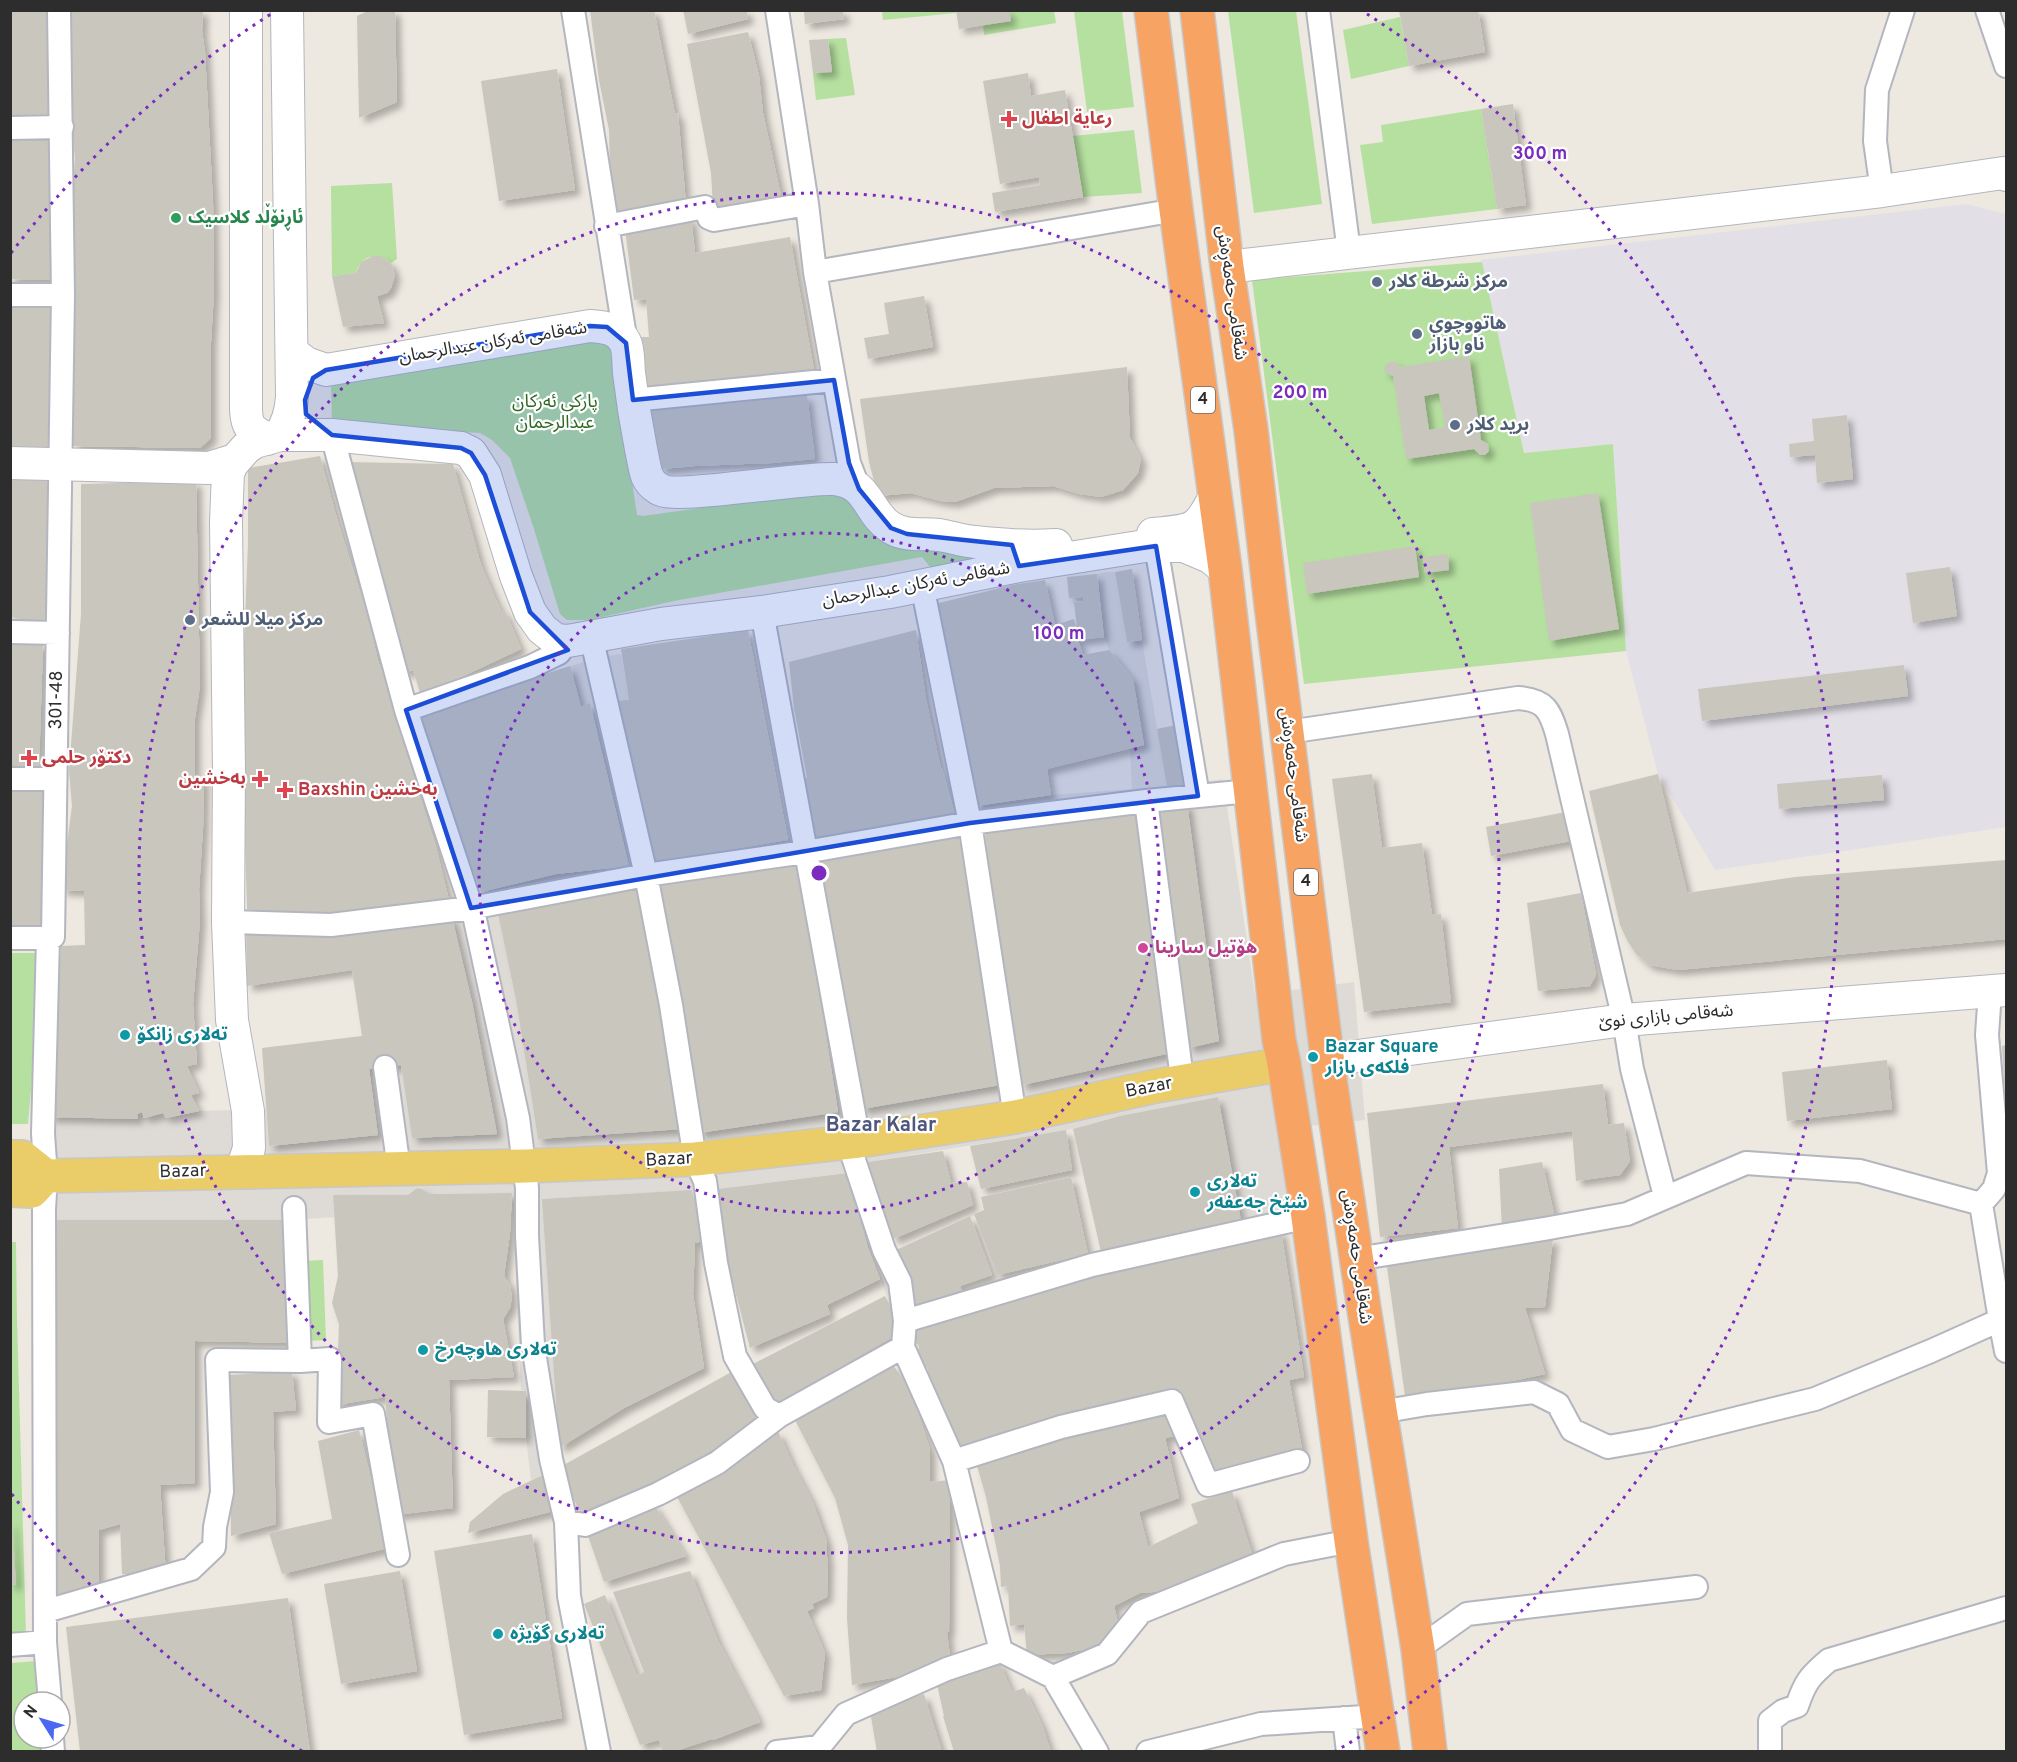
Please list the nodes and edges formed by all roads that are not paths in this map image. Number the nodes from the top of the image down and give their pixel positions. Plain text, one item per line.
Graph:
1 (59, 10) edge
2 (246, 10) edge
3 (287, 10) edge
4 (573, 10) edge
5 (777, 10) edge
6 (1151, 10) edge
7 (1197, 10) edge
8 (1318, 10) edge
9 (1903, 10) edge
10 (1987, 10) edge
11 (2007, 66) edge
12 (10, 128) edge
13 (62, 128) junction
14 (2005, 173) edge
15 (1882, 191) junction
16 (807, 204) junction
17 (1176, 210) junction
18 (606, 226) junction
19 (1349, 252) junction
20 (1227, 267) junction
21 (815, 272) junction
22 (10, 295) edge
23 (63, 295) junction
24 (626, 343) junction
25 (292, 352) junction
26 (326, 370) junction
27 (834, 380) junction
28 (633, 406) junction
29 (332, 435) junction
30 (274, 437) junction
31 (235, 460) junction
32 (10, 463) edge
33 (60, 463) junction
34 (859, 489) junction
35 (1215, 496) junction
36 (1156, 546) junction
37 (1016, 555) junction
38 (1225, 569) junction
39 (922, 585) junction
40 (762, 612) junction
41 (10, 632) edge
42 (58, 633) junction
43 (580, 638) junction
44 (406, 710) junction
45 (1288, 732) junction
46 (10, 779) edge
47 (55, 779) junction
48 (1250, 791) junction
49 (1198, 796) junction
50 (1146, 801) junction
51 (970, 823) junction
52 (805, 852) junction
53 (646, 875) junction
54 (471, 908) junction
55 (228, 922) junction
56 (10, 938) edge
57 (50, 938) junction
58 (1998, 990) edge
59 (1624, 1020) junction
60 (1328, 1060) junction
61 (1180, 1063) dead end
62 (1284, 1064) junction
63 (385, 1067) dead end
64 (1015, 1117) junction
65 (854, 1141) junction
66 (10, 1157) edge
67 (695, 1159) junction
68 (526, 1166) junction
69 (399, 1169) junction
70 (242, 1170) junction
71 (46, 1176) junction
72 (10, 1190) edge
73 (1665, 1196) junction
74 (1981, 1204) junction
75 (2007, 1205) edge
76 (294, 1208) dead end
77 (1308, 1217) junction
78 (1356, 1259) junction
79 (2000, 1320) junction
80 (905, 1321) junction
81 (903, 1347) junction
82 (2007, 1351) edge
83 (300, 1361) junction
84 (1380, 1412) junction
85 (779, 1416) junction
86 (954, 1461) junction
87 (1298, 1461) dead end
88 (566, 1522) junction
89 (1351, 1541) junction
90 (398, 1555) dead end
91 (1696, 1587) dead end
92 (2007, 1608) edge
93 (46, 1611) junction
94 (45, 1642) junction
95 (10, 1646) edge
96 (1418, 1649) junction
97 (1001, 1651) junction
98 (1053, 1677) junction
99 (49, 1690) edge
100 (1379, 1716) junction
101 (1344, 1718) junction
102 (819, 1749) edge
103 (599, 1752) edge
104 (777, 1752) edge
105 (1097, 1752) edge
106 (1148, 1752) edge
107 (1348, 1752) edge
108 (1383, 1752) edge
109 (1430, 1752) edge
110 (1770, 1752) edge

1 - 13 street, 301-48
2 - 30 street
3 - 25 street
4 - 18 street
5 - 16 street
6 - 17 highway, 4
7 - 20 highway, شەقامی حەمەڕەش / 4
8 - 19 street
9 - 15 street
10 - 11 street
12 - 13 street
13 - 23 street, 301-48
14 - 15 street
15 - 19 street
16 - 18 street
16 - 21 street
17 - 21 street
17 - 35 highway, 4
18 - 24 street
19 - 20 street
20 - 45 highway, شەقامی حەمەڕەش / 4
21 - 27 street
22 - 23 street
23 - 33 street, 301-48
24 - 26 street, شەقامی ئەرکان عبدالرحمان
24 - 28 street
25 - 26 street
25 - 30 street
26 - 29 street
27 - 28 street
27 - 34 street
28 - 34 street
29 - 30 street
29 - 43 street
29 - 44 street
30 - 31 street
31 - 33 street
31 - 55 street
32 - 33 street
33 - 42 street, 301-48
34 - 37 street, شەقامی ئەرکان عبدالرحمان
35 - 37 street, شەقامی ئەرکان عبدالرحمان
35 - 38 highway, 4
36 - 37 street, شەقامی ئەرکان عبدالرحمان
36 - 38 street, شەقامی ئەرکان عبدالرحمان
36 - 49 street
37 - 39 street, شەقامی ئەرکان عبدالرحمان
38 - 48 highway, 4
39 - 40 street, شەقامی ئەرکان عبدالرحمان
39 - 51 street
40 - 43 street, شەقامی ئەرکان عبدالرحمان
40 - 52 street
41 - 42 street
42 - 47 street, 301-48
43 - 44 street
43 - 53 street
44 - 54 street
45 - 59 street
45 - 60 highway, شەقامی حەمەڕەش / 4
46 - 47 street
47 - 57 street, 301-48
48 - 49 street
48 - 62 highway, 4
49 - 50 street
50 - 51 street
50 - 61 street
51 - 52 street
51 - 64 street
52 - 53 street
52 - 65 street
53 - 54 street
53 - 67 street
54 - 55 street
54 - 68 street
55 - 70 street
56 - 57 street
57 - 71 street, 301-48
58 - 59 street, شەقامی بازاری نوێ
58 - 74 street
59 - 60 street, شەقامی بازاری نوێ
59 - 73 street
60 - 62 highway
60 - 78 highway, شەقامی حەمەڕەش / 4
62 - 64 main road, Bazar
62 - 77 highway, 4
63 - 69 street
64 - 65 main road, Bazar
65 - 67 main road, Bazar
65 - 80 street
66 - 71 main road
67 - 68 main road, Bazar
67 - 85 street
68 - 69 main road, Bazar
68 - 88 street
69 - 70 main road, Bazar
70 - 71 main road, Bazar
71 - 72 main road
71 - 93 street, 301-48
73 - 74 street
73 - 78 street
74 - 75 street
74 - 79 street
76 - 83 street
77 - 80 street
77 - 89 highway, 4
78 - 84 highway, شەقامی حەمەڕەش / 4
79 - 82 street
79 - 84 street
80 - 81 street
81 - 85 street
81 - 86 street
83 - 90 street
83 - 93 street
84 - 96 highway, شەقامی حەمەڕەش / 4
85 - 88 street
86 - 87 street
86 - 97 street
88 - 103 street
89 - 98 street
89 - 100 highway, 4
91 - 96 street
92 - 110 street
93 - 94 street, 301-48
94 - 95 street
94 - 99 street, 301-48
96 - 109 highway, شەقامی حەمەڕەش / 4
97 - 98 street
97 - 102 street
98 - 105 street
100 - 101 street
100 - 108 highway, 4
101 - 106 street
101 - 107 street
102 - 104 street

